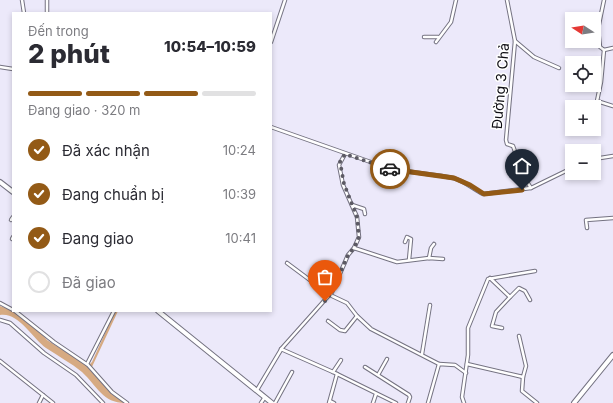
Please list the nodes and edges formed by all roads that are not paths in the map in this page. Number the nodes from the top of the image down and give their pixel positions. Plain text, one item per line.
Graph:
1 (22, 0) edge
2 (47, 0) edge
3 (285, 0) edge
4 (456, 0) edge
5 (507, 0) edge
6 (604, 0) edge
7 (24, 12) edge
8 (47, 12) edge
9 (424, 37) dead end
10 (438, 37) junction
11 (272, 39) edge
12 (515, 41) junction
13 (436, 42) dead end
14 (613, 48) edge
15 (604, 50) junction
16 (0, 67) edge
17 (559, 68) dead end
18 (12, 69) edge
19 (613, 106) edge
20 (272, 127) edge
21 (345, 154) junction
22 (613, 156) edge
23 (601, 158) edge
24 (565, 171) edge
25 (0, 182) edge
26 (531, 188) junction
27 (12, 191) edge
28 (352, 205) junction
29 (365, 214) dead end
30 (613, 218) edge
31 (587, 228) dead end
32 (405, 242) dead end
33 (434, 244) dead end
34 (354, 248) junction
35 (429, 258) junction
36 (443, 259) dead end
37 (409, 260) junction
38 (287, 263) dead end
39 (535, 271) dead end
40 (490, 277) junction
41 (330, 294) junction
42 (510, 297) junction
43 (530, 300) dead end
44 (0, 303) edge
45 (430, 304) dead end
46 (12, 309) edge
47 (16, 312) edge
48 (114, 312) edge
49 (164, 313) edge
50 (357, 316) junction
51 (0, 320) edge
52 (328, 321) dead end
53 (502, 328) dead end
54 (519, 336) dead end
55 (281, 349) junction
56 (422, 354) junction
57 (613, 354) edge
58 (341, 360) dead end
59 (387, 360) dead end
60 (0, 361) edge
61 (439, 364) junction
62 (467, 364) junction
63 (88, 365) junction
64 (365, 367) dead end
65 (292, 372) dead end
66 (333, 372) junction
67 (466, 373) junction
68 (337, 374) junction
69 (378, 375) junction
70 (523, 377) junction
71 (257, 391) junction
72 (376, 394) junction
73 (43, 395) junction
74 (265, 397) junction
75 (330, 402) edge
76 (39, 403) edge
77 (53, 403) edge
78 (103, 403) edge
79 (128, 403) edge
80 (261, 403) edge
81 (274, 403) edge
82 (334, 403) edge
83 (373, 403) edge
84 (396, 403) edge
85 (408, 403) edge
86 (428, 403) edge
87 (464, 403) edge
88 (537, 403) edge
89 (574, 403) edge

1 - 7 street
2 - 8 street
3 - 11 street
4 - 10 street
5 - 12 street, Đường 3 Chả
6 - 15 street
9 - 10 street
10 - 13 street
12 - 17 street
12 - 26 street, Đường 3 Chả
14 - 15 street
15 - 19 street
16 - 18 street
20 - 21 street
21 - 26 street
21 - 28 street
22 - 23 street
24 - 26 street
25 - 27 street
28 - 29 street
28 - 34 street
30 - 31 street
32 - 37 street
33 - 35 street
34 - 37 street
34 - 41 street
35 - 36 street
35 - 37 street
38 - 41 street
39 - 40 street
40 - 42 street
40 - 62 street
41 - 50 street
41 - 55 street
42 - 43 street
42 - 53 street
44 - 46 street
45 - 56 street
47 - 63 street
48 - 63 street
49 - 71 street
50 - 52 street
50 - 56 street
51 - 78 street
54 - 70 street
55 - 66 street
55 - 71 street
56 - 61 street
57 - 89 street
58 - 66 street
59 - 69 street
60 - 73 street
61 - 67 street
61 - 86 street
62 - 67 street
62 - 70 street
63 - 79 street
64 - 69 street
65 - 81 street
66 - 68 street
67 - 87 street
68 - 72 street
68 - 75 street
69 - 85 street
70 - 88 street
71 - 74 street
72 - 83 street
72 - 84 street
73 - 76 street
73 - 77 street
74 - 80 street
74 - 81 street
75 - 82 street

